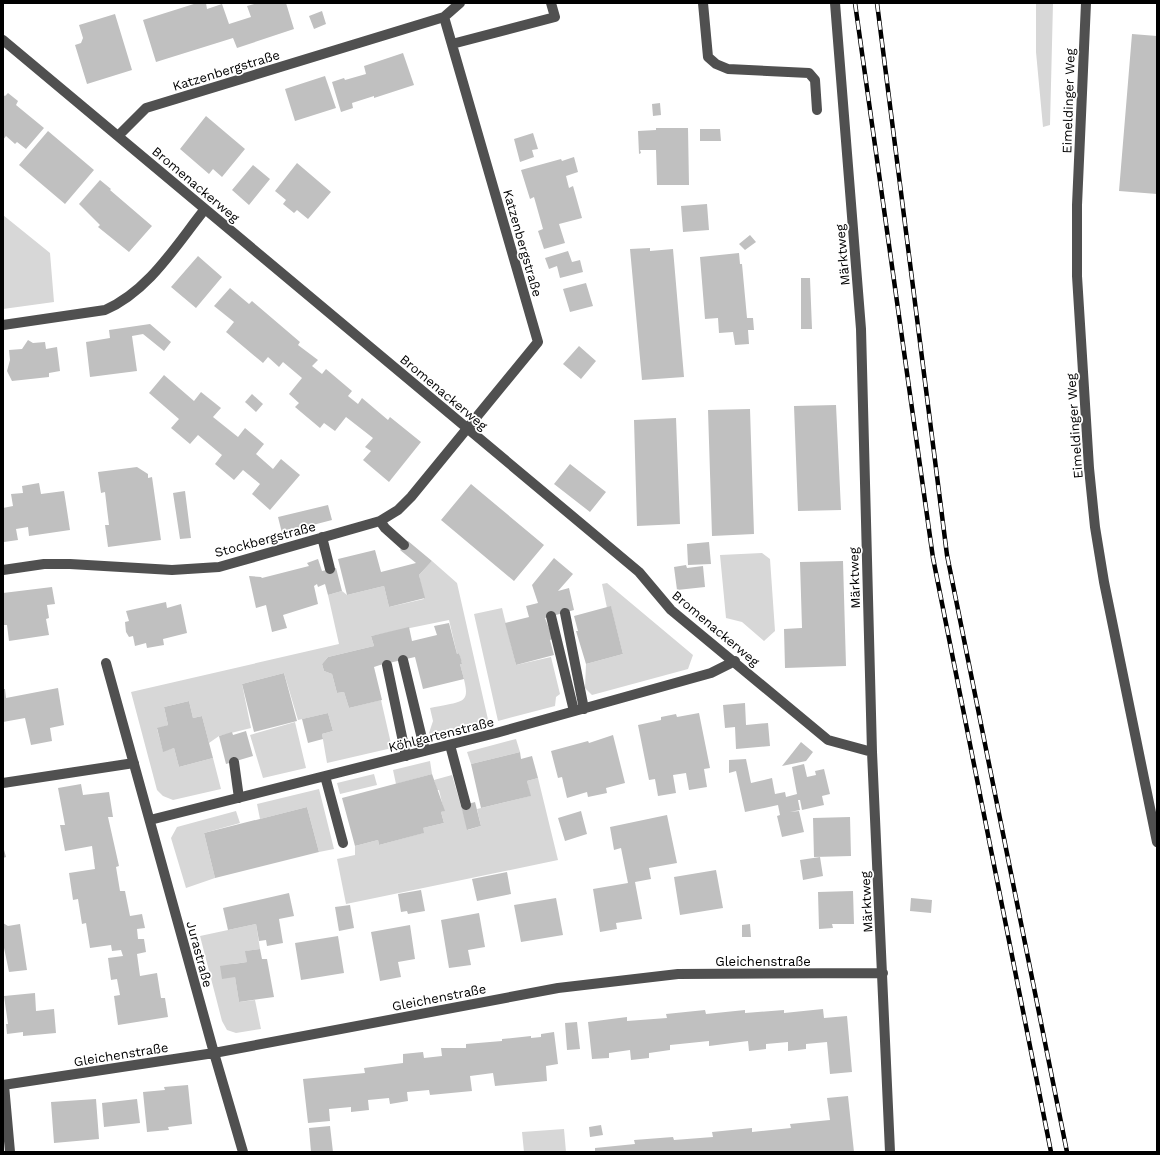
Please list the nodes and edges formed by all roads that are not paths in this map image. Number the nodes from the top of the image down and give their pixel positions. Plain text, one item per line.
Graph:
1 (460, 3) edge
2 (551, 3) edge
3 (703, 3) edge
4 (835, 3) edge
5 (1086, 3) edge
6 (444, 17) junction
7 (3, 40) edge
8 (452, 44) junction
9 (817, 110) dead end
10 (118, 136) junction
11 (205, 209) junction
12 (3, 325) edge
13 (468, 429) junction
14 (380, 521) junction
15 (322, 537) junction
16 (404, 545) dead end
17 (330, 569) dead end
18 (3, 570) edge
19 (565, 613) dead end
20 (551, 616) dead end
21 (403, 660) dead end
22 (734, 661) junction
23 (106, 662) dead end
24 (387, 665) dead end
25 (579, 710) junction
26 (450, 745) junction
27 (425, 751) junction
28 (872, 752) junction
29 (406, 756) junction
30 (234, 762) dead end
31 (134, 763) junction
32 (325, 776) junction
33 (3, 783) edge
34 (239, 798) junction
35 (466, 805) dead end
36 (150, 820) junction
37 (1157, 842) edge
38 (342, 843) dead end
39 (883, 973) junction
40 (214, 1053) junction
41 (3, 1085) edge
42 (10, 1152) edge
43 (243, 1152) edge
44 (890, 1152) edge

1 - 6 street, Katzenbergstraße
2 - 8 street
3 - 9 street
4 - 28 street, Märktweg
5 - 37 street, Eimeldinger Weg
6 - 8 street, Katzenbergstraße
6 - 10 street, Katzenbergstraße
7 - 10 street, Bromenackerweg
8 - 13 street, Katzenbergstraße
10 - 11 street, Bromenackerweg
11 - 12 street
11 - 13 street, Bromenackerweg
13 - 14 street, Stockbergstraße
13 - 22 street, Bromenackerweg
14 - 15 street, Stockbergstraße
14 - 16 street
15 - 17 street
15 - 18 street, Stockbergstraße
19 - 25 street
20 - 25 street
21 - 27 street
22 - 25 street, Köhlgartenstraße
22 - 28 street, Bromenackerweg
23 - 31 street, Jurastraße
24 - 29 street
25 - 26 street, Köhlgartenstraße
26 - 27 street, Köhlgartenstraße
26 - 35 street
27 - 29 street, Köhlgartenstraße
28 - 39 street, Märktweg
29 - 32 street, Köhlgartenstraße
30 - 34 street
31 - 33 street
31 - 36 street, Jurastraße
32 - 34 street, Köhlgartenstraße
32 - 38 street
34 - 36 street, Köhlgartenstraße
36 - 40 street, Jurastraße
39 - 40 street, Gleichenstraße
39 - 44 street, Märktweg
40 - 41 street, Gleichenstraße
40 - 43 street, Jurastraße
41 - 42 street, Gleichenstraße

